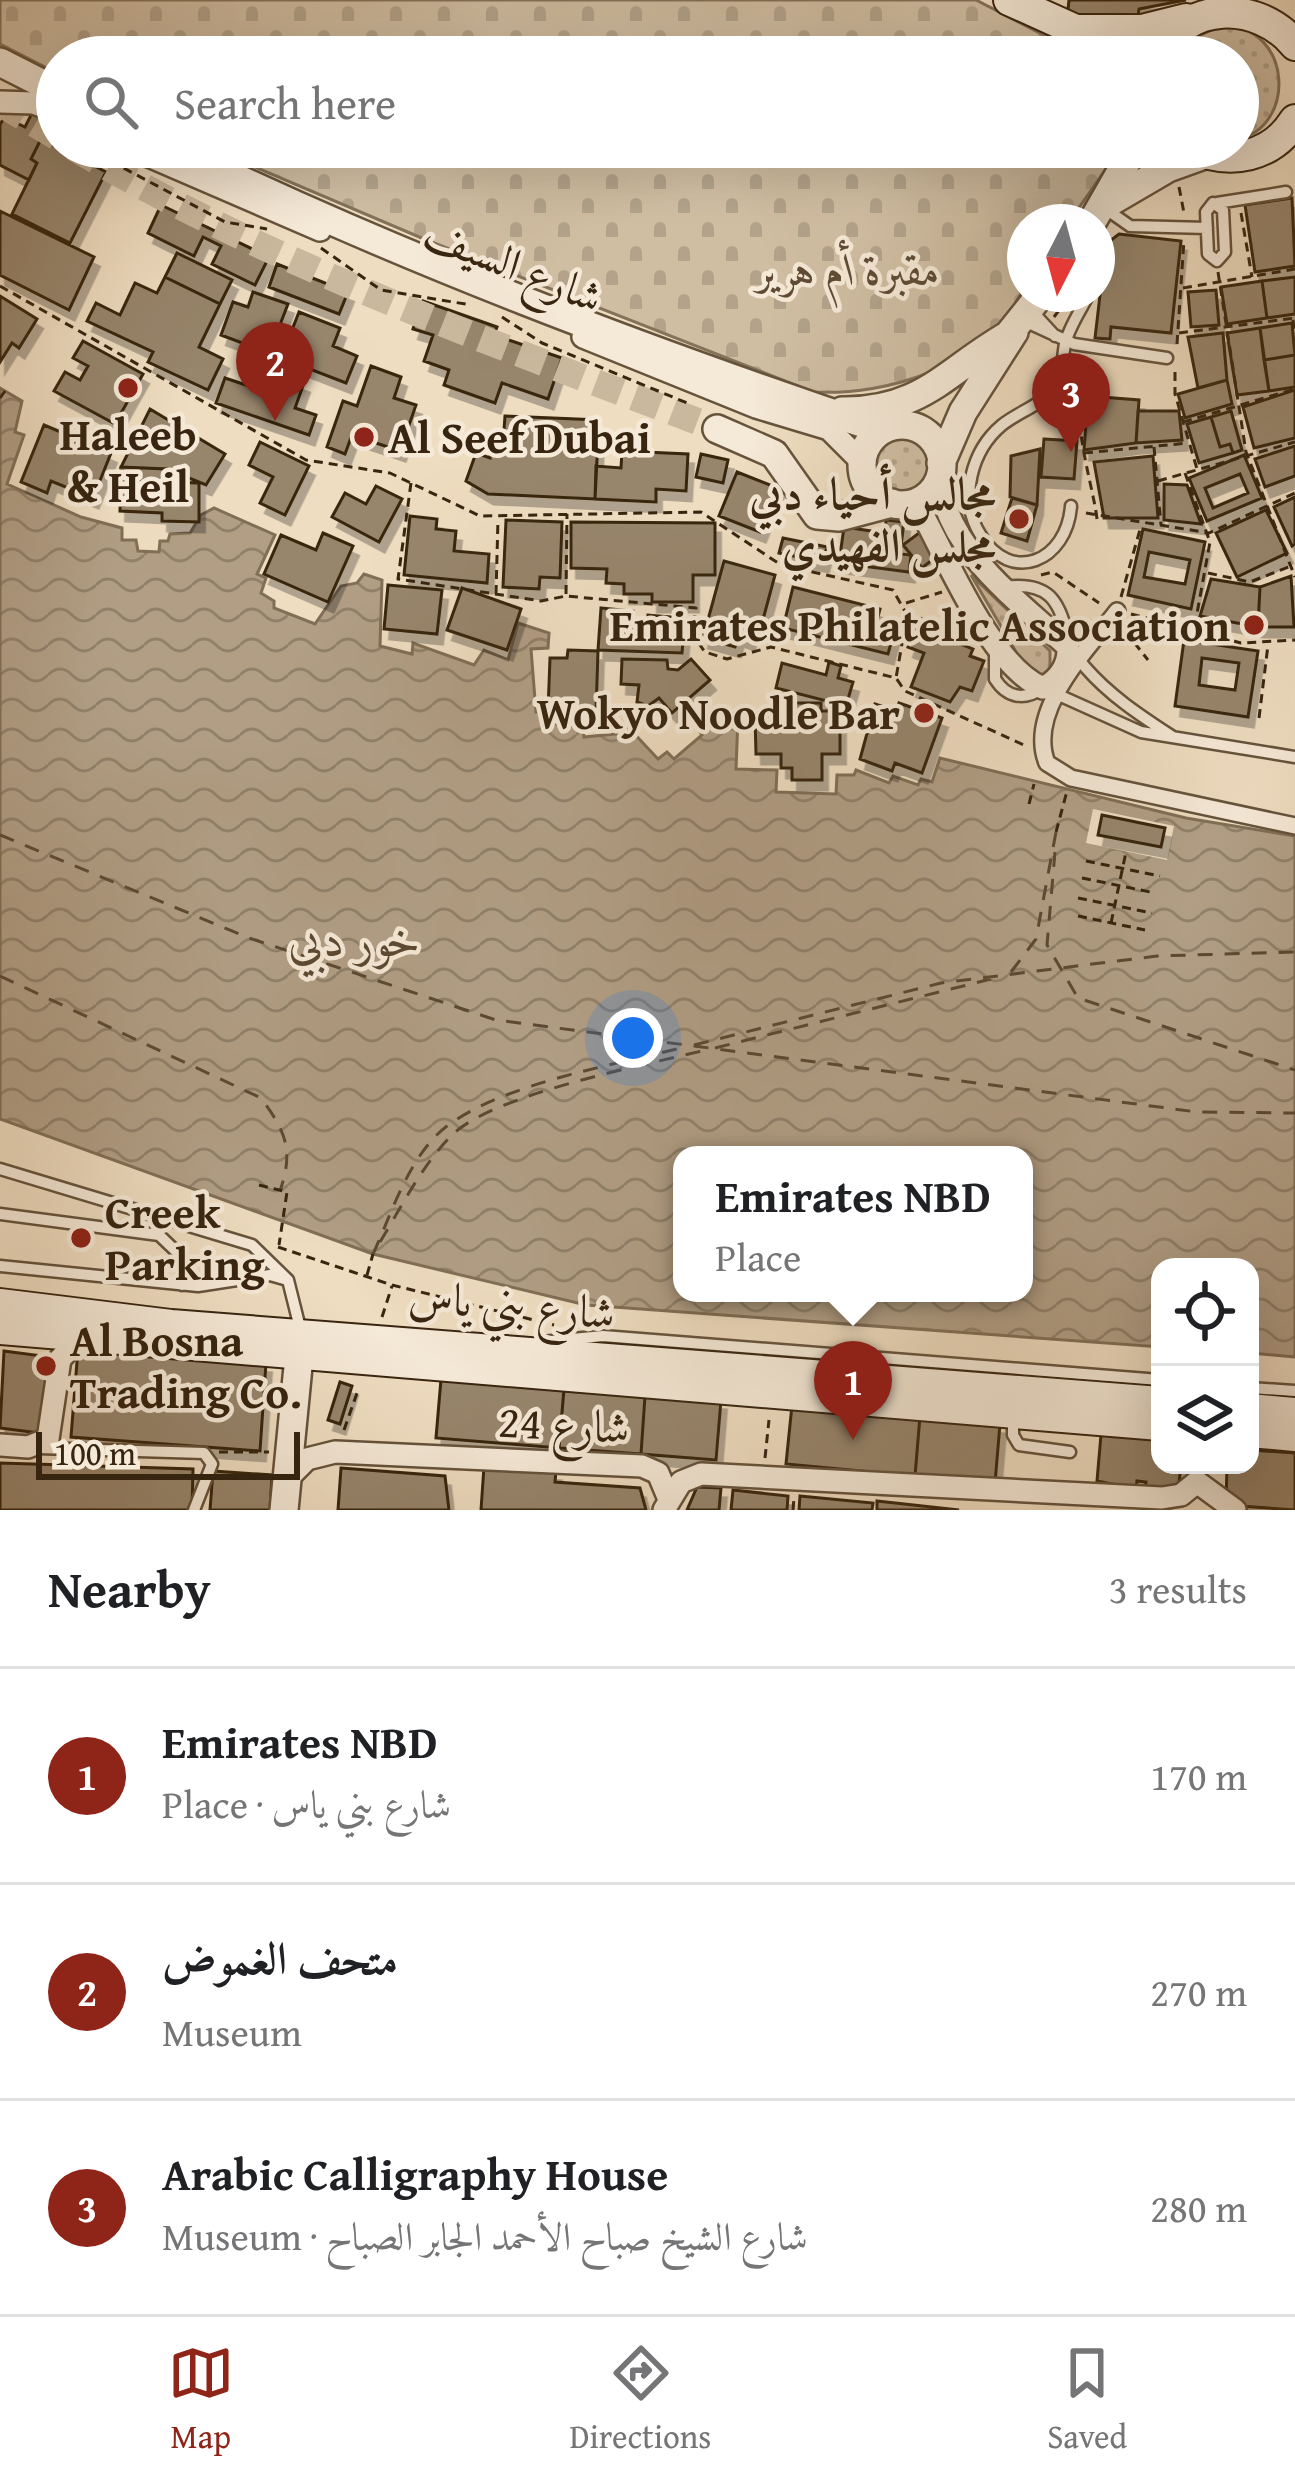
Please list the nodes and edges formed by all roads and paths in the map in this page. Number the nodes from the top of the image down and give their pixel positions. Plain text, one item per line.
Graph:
1 (1009, 0) edge
2 (1207, 9) edge
3 (1284, 24) edge
4 (1076, 30) junction
5 (1086, 36) edge
6 (1171, 36) edge
7 (0, 62) edge
8 (36, 80) edge
9 (0, 102) edge
10 (36, 104) edge
11 (1295, 120) edge
12 (1295, 149) edge
13 (1259, 152) edge
14 (1259, 153) edge
15 (124, 168) edge
16 (178, 168) edge
17 (214, 168) edge
18 (1126, 168) edge
19 (1168, 168) edge
20 (1179, 184) dead end
21 (1286, 192) dead end
22 (1239, 200) junction
23 (1217, 203) junction
24 (1111, 204) edge
25 (1115, 209) edge
26 (1115, 218) edge
27 (1185, 228) junction
28 (1207, 229) junction
29 (281, 231) dead end
30 (308, 240) dead end
31 (1217, 261) junction
32 (1295, 269) edge
33 (1252, 277) junction
34 (1219, 282) junction
35 (0, 286) edge
36 (1181, 288) junction
37 (484, 308) dead end
38 (1077, 312) edge
39 (496, 314) dead end
40 (1027, 314) edge
41 (1294, 318) edge
42 (1224, 328) junction
43 (1177, 333) junction
44 (1295, 334) edge
45 (1060, 338) junction
46 (1101, 349) junction
47 (1167, 358) dead end
48 (700, 385) junction
49 (1295, 389) edge
50 (5, 391) dead end
51 (0, 398) edge
52 (1236, 406) junction
53 (825, 411) junction
54 (1184, 422) junction
55 (893, 428) junction
56 (717, 429) tunnel mouth
57 (1189, 442) junction
58 (1295, 442) edge
59 (1154, 446) junction
60 (1246, 452) junction
61 (1082, 454) junction
62 (863, 468) junction
63 (1197, 469) junction
64 (940, 472) junction
65 (1184, 473) junction
66 (1158, 481) junction
67 (411, 482) junction
68 (1295, 493) edge
69 (904, 503) junction
70 (1270, 505) junction
71 (1071, 506) joint
72 (849, 513) junction
73 (566, 514) junction
74 (498, 518) junction
75 (1097, 518) junction
76 (1142, 525) junction
77 (1162, 527) junction
78 (1209, 533) junction
79 (1292, 551) edge
80 (1034, 563) junction
81 (1292, 566) edge
82 (1204, 572) junction
83 (1295, 577) edge
84 (962, 586) junction
85 (1030, 586) junction
86 (1004, 587) junction
87 (496, 594) junction
88 (566, 596) junction
89 (904, 604) junction
90 (1115, 613) junction
91 (1193, 632) dead end
92 (1268, 644) dead end
93 (1073, 654) junction
94 (1148, 660) dead end
95 (896, 678) junction
96 (1049, 692) junction
97 (1259, 718) dead end
98 (1176, 739) junction
99 (1043, 754) junction
100 (1295, 757) edge
101 (1071, 778) junction
102 (1034, 784) dead end
103 (1029, 804) dead end
104 (1295, 826) edge
105 (1056, 832) dead end
106 (1126, 852) dead end
107 (1086, 861) dead end
108 (1123, 868) junction
109 (1160, 876) dead end
110 (1082, 878) dead end
111 (1119, 886) junction
112 (1155, 893) dead end
113 (1078, 898) dead end
114 (1115, 905) junction
115 (1152, 913) dead end
116 (1078, 916) dead end
117 (1112, 922) junction
118 (1145, 930) dead end
119 (0, 1169) edge
120 (259, 1185) dead end
121 (0, 1214) edge
122 (278, 1247) junction
123 (373, 1254) dead end
124 (267, 1256) junction
125 (0, 1266) edge
126 (367, 1277) junction
127 (288, 1280) junction
128 (182, 1285) junction
129 (392, 1285) junction
130 (0, 1304) edge
131 (381, 1318) dead end
132 (560, 1326) dead end
133 (0, 1329) edge
134 (79, 1340) junction
135 (300, 1344) junction
136 (516, 1350) junction
137 (1151, 1379) edge
138 (1259, 1389) edge
139 (1295, 1391) edge
140 (357, 1393) dead end
141 (772, 1394) junction
142 (1151, 1401) edge
143 (1259, 1410) edge
144 (1295, 1413) edge
145 (1013, 1414) junction
146 (346, 1423) dead end
147 (1151, 1424) edge
148 (1259, 1433) edge
149 (1295, 1436) edge
150 (0, 1445) edge
151 (28, 1447) junction
152 (275, 1451) dead end
153 (199, 1452) junction
154 (1070, 1452) dead end
155 (1197, 1474) edge
156 (1199, 1474) edge
157 (764, 1476) junction
158 (287, 1479) junction
159 (666, 1504) edge
160 (194, 1510) edge
161 (284, 1510) edge
162 (1235, 1510) edge

1 - 4 main road
2 - 3 main road
2 - 4 main road
2 - 6 main road
4 - 5 main road
7 - 8 street
9 - 10 street
11 - 13 main road
12 - 14 street
15 - 29 path
16 - 48 street, شارع السيف
17 - 53 street, شارع السيف
18 - 24 street
19 - 25 street
20 - 27 path
21 - 22 lane
22 - 23 lane
22 - 33 path
23 - 28 lane
23 - 31 lane
26 - 27 lane
27 - 28 lane
27 - 36 path
28 - 31 lane
30 - 37 path
31 - 34 path
32 - 33 path
33 - 34 path
34 - 36 path
34 - 42 path
35 - 67 path
36 - 43 path
38 - 45 lane
39 - 48 path
40 - 45 lane
40 - 53 street
40 - 55 street
40 - 64 street
41 - 42 path
41 - 44 path
42 - 43 path
42 - 52 path
43 - 54 path
45 - 46 lane
45 - 80 lane
46 - 47 lane
46 - 61 path
48 - 62 street, شارع السيف
49 - 52 path
50 - 51 path
52 - 54 path
52 - 60 path
53 - 55 street, شارع السيف
54 - 57 path
55 - 62 street
55 - 64 street
56 - 72 street
57 - 59 path
57 - 63 path
58 - 60 path
59 - 61 path
59 - 66 path
60 - 63 path
60 - 70 path
61 - 75 path
62 - 69 street
62 - 72 street
63 - 65 path
64 - 69 street
64 - 86 street
65 - 66 path
65 - 78 path
66 - 77 path
67 - 74 path
67 - 87 path
68 - 70 path
69 - 72 street
69 - 84 street
70 - 78 path
70 - 79 path
71 - 75 path
71 - 80 lane
73 - 74 path
73 - 88 path
73 - 89 path
74 - 87 path
75 - 76 path
76 - 77 path
76 - 90 path
77 - 78 path
78 - 82 path
79 - 81 path
80 - 85 lane
81 - 82 path
81 - 83 path
82 - 91 path
84 - 89 path
84 - 96 street
85 - 86 lane
85 - 93 lane
86 - 93 street
87 - 88 path
88 - 95 path
89 - 95 path
90 - 93 street
90 - 94 path
92 - 97 path
93 - 96 street
93 - 98 lane
95 - 99 path
96 - 98 lane
96 - 99 street
98 - 100 lane
99 - 101 street
101 - 104 street
101 - 105 path
102 - 103 path
106 - 108 path
107 - 108 path
108 - 109 path
108 - 111 path
110 - 111 path
111 - 112 path
111 - 114 path
113 - 114 path
114 - 115 path
114 - 117 path
116 - 117 path
117 - 118 path
119 - 124 lane
120 - 122 path
121 - 128 lane
122 - 124 path
122 - 126 path
123 - 126 path
124 - 127 lane
125 - 128 lane
126 - 129 path
127 - 128 lane
127 - 135 lane
129 - 131 path
129 - 132 path
130 - 135 main road, شارع بني ياس
133 - 134 main road, شارع بني ياس
134 - 135 main road, شارع بني ياس
134 - 151 street
135 - 136 main road, شارع بني ياس
135 - 141 main road, شارع بني ياس
135 - 158 street
136 - 137 lane
136 - 142 main road, شارع بني ياس
138 - 139 lane
140 - 146 path
141 - 145 main road, شارع بني ياس
141 - 157 path
143 - 144 main road
145 - 147 main road, شارع بني ياس
145 - 154 lane
148 - 149 main road
150 - 151 street
151 - 153 lane
152 - 153 path
153 - 160 lane
155 - 157 street, شارع 24
156 - 162 street, شارع 24
157 - 159 street, شارع 24
158 - 159 street, شارع 24
158 - 161 street

